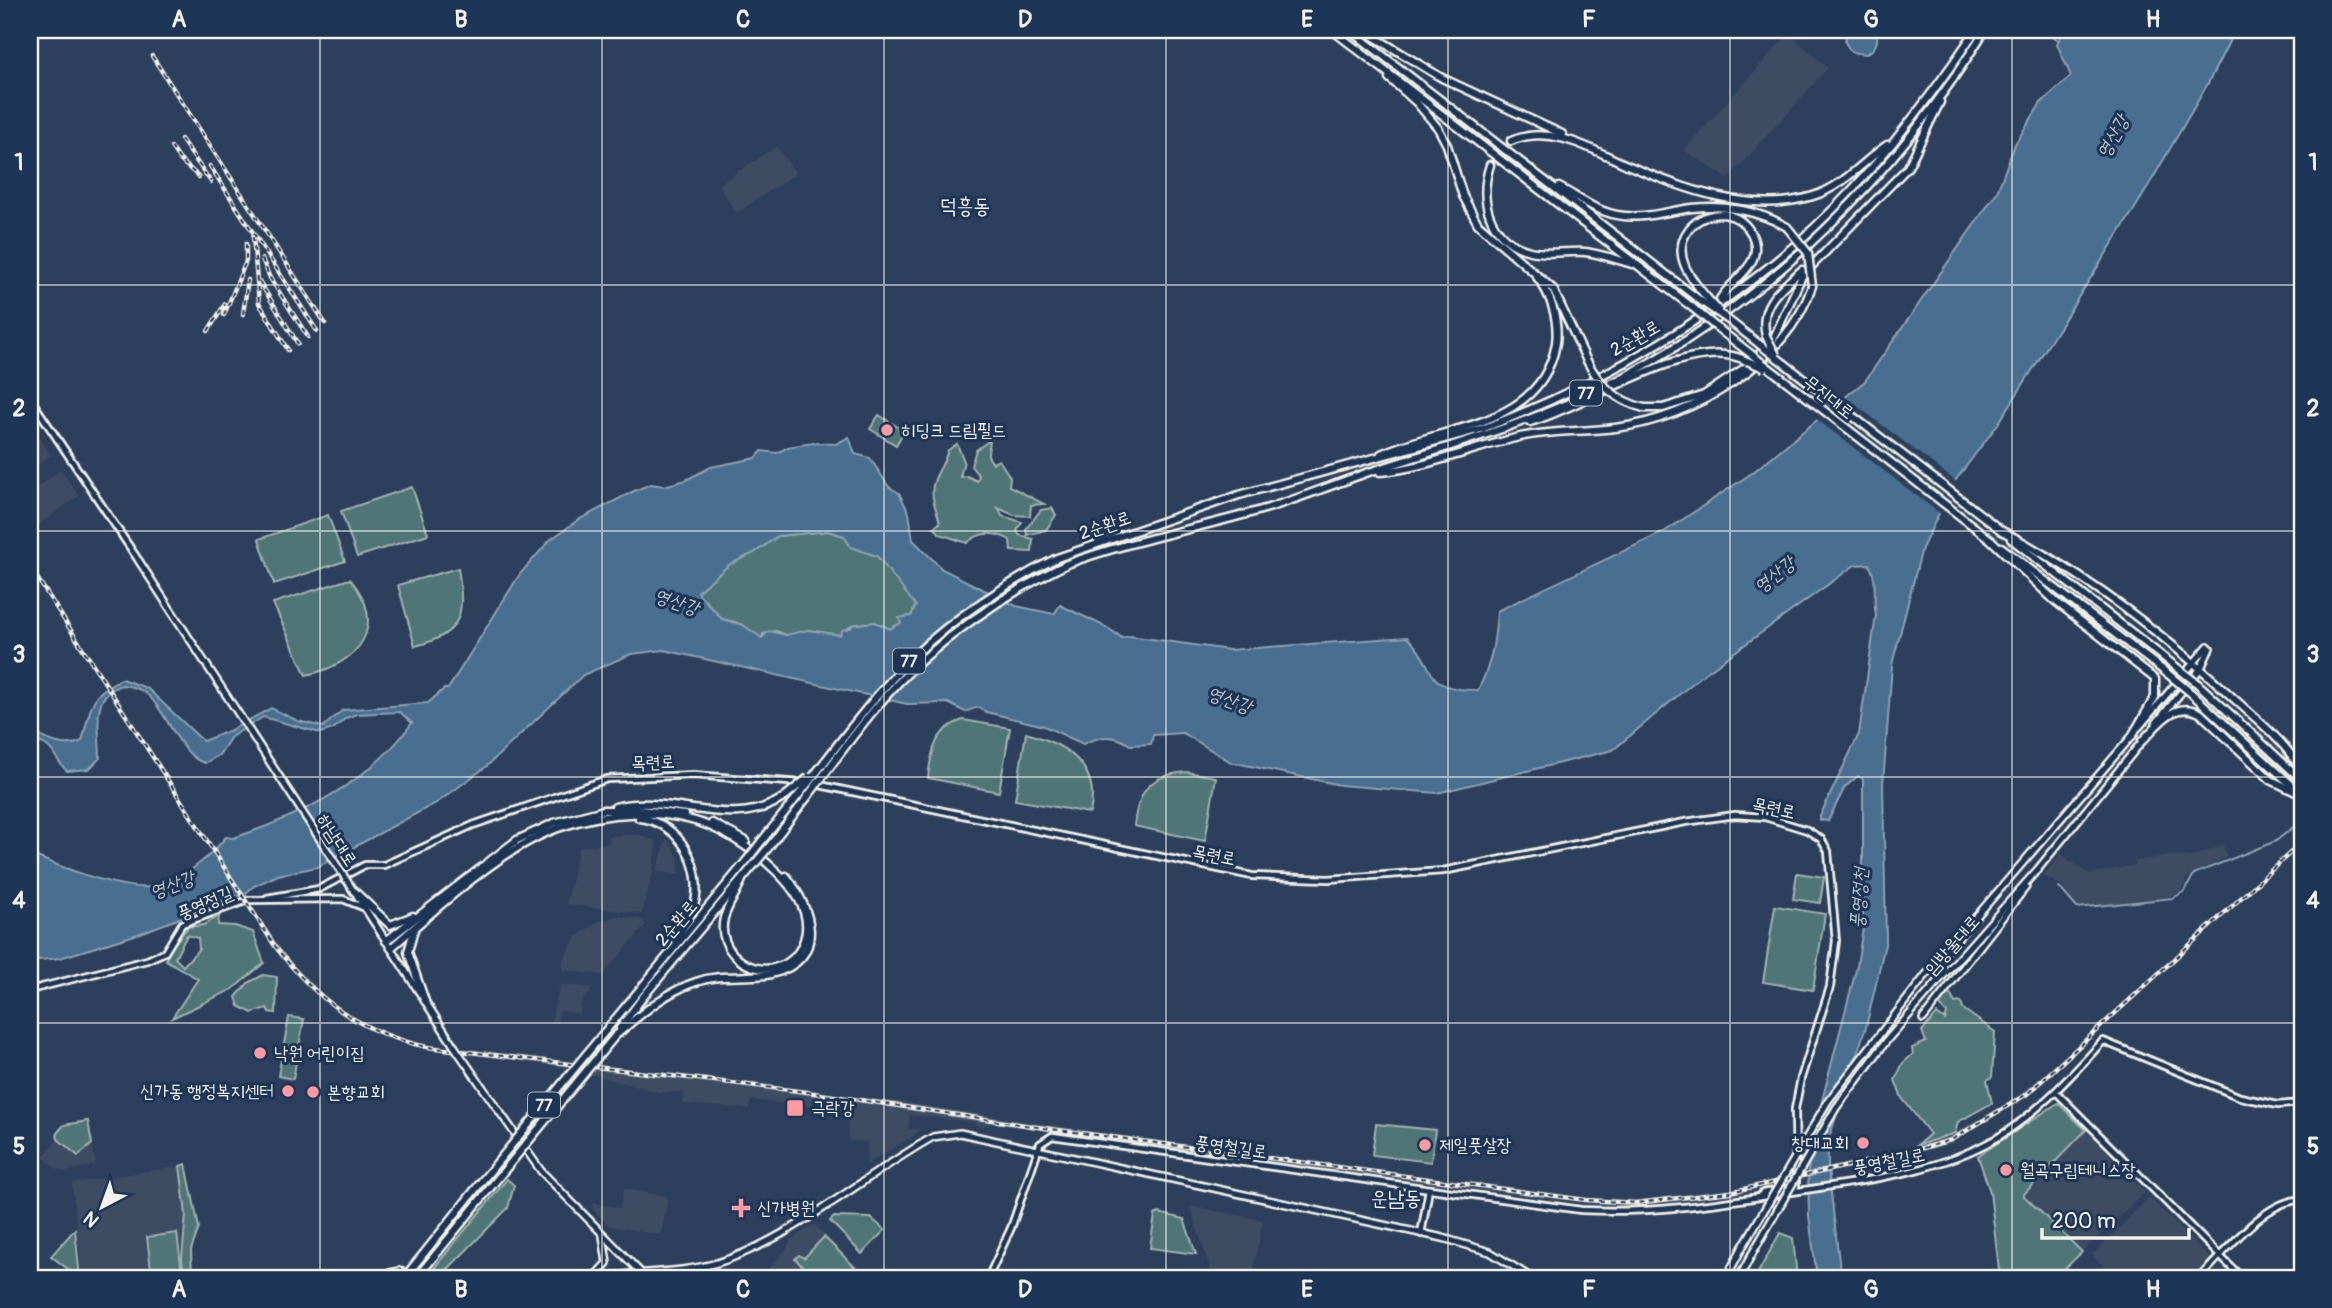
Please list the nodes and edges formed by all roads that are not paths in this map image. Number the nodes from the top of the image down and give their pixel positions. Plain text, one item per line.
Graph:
1 (1332, 30) edge
2 (1350, 30) edge
3 (1363, 30) edge
4 (1976, 30) edge
5 (1985, 30) edge
6 (1379, 66) junction
7 (1945, 93) junction
8 (1511, 141) tunnel mouth
9 (1895, 141) junction
10 (1588, 148) junction
11 (1490, 165) tunnel mouth
12 (1544, 180) junction
13 (1814, 260) junction
14 (1527, 265) junction
15 (1638, 266) junction
16 (1705, 300) junction
17 (1718, 302) junction
18 (1749, 357) junction
19 (1777, 357) junction
20 (30, 398) edge
21 (1501, 430) junction
22 (1364, 462) junction
23 (1368, 472) junction
24 (2029, 549) junction
25 (139, 561) joint
26 (2017, 563) junction
27 (2191, 648) dead end
28 (2179, 650) junction
29 (2192, 661) junction
30 (2201, 668) junction
31 (2132, 736) junction
32 (2142, 741) junction
33 (818, 770) junction
34 (2302, 772) edge
35 (2302, 780) edge
36 (2302, 795) edge
37 (603, 810) junction
38 (616, 816) junction
39 (2038, 869) junction
40 (742, 880) junction
41 (353, 890) junction
42 (267, 898) junction
43 (366, 909) junction
44 (423, 915) junction
45 (386, 941) junction
46 (391, 948) junction
47 (659, 964) junction
48 (30, 990) edge
49 (425, 1001) junction
50 (1923, 1019) dead end
51 (615, 1036) junction
52 (2056, 1092) junction
53 (2302, 1103) edge
54 (1037, 1150) junction
55 (1429, 1189) junction
56 (1794, 1189) junction
57 (2302, 1200) edge
58 (1421, 1234) junction
59 (603, 1236) junction
60 (2220, 1258) junction
61 (678, 1271) junction
62 (643, 1276) edge
63 (368, 1278) edge
64 (404, 1278) edge
65 (416, 1278) edge
66 (426, 1278) edge
67 (593, 1278) edge
68 (601, 1278) edge
69 (671, 1278) edge
70 (988, 1278) edge
71 (1532, 1278) edge
72 (1726, 1278) edge
73 (1740, 1278) edge
74 (2199, 1278) edge
75 (2242, 1278) edge

1 - 6 highway, 무진대로
2 - 12 highway
3 - 10 highway
4 - 9 highway, 2순환로 / 77
5 - 7 highway, 2순환로 / 77
6 - 14 highway
6 - 15 highway, 무진대로
7 - 13 highway
7 - 21 highway, 2순환로 / 77
8 - 10 highway
9 - 10 highway
9 - 17 highway, 2순환로 / 77
11 - 15 highway
12 - 16 highway
12 - 23 highway, bridge
13 - 14 highway, bridge
13 - 19 highway, bridge
14 - 22 highway
15 - 18 highway, 무진대로, bridge
16 - 17 highway
16 - 19 highway, 무진대로, bridge
17 - 22 highway, 2순환로 / 77
18 - 21 highway
18 - 26 highway, 무진대로, bridge
19 - 24 highway, 무진대로, bridge
20 - 25 street, 하남대로
21 - 23 highway, 2순환로 / 77
22 - 33 highway, 2순환로 / 77, bridge
23 - 40 highway, 2순환로 / 77, bridge
24 - 28 highway
24 - 35 highway, bridge
25 - 41 main road, 하남대로, bridge
26 - 31 highway
26 - 36 highway, bridge
27 - 28 highway
28 - 29 highway
29 - 30 highway
29 - 30 main road, 임방울대로
29 - 31 main road, 임방울대로
30 - 32 main road, 임방울대로
30 - 34 highway
31 - 72 main road, 임방울대로, bridge
32 - 36 highway
32 - 39 main road, 임방울대로
33 - 37 highway, bridge
33 - 47 highway, 2순환로 / 77, bridge
37 - 44 highway
37 - 51 highway
38 - 40 highway
38 - 44 highway
38 - 47 highway
39 - 50 main road
39 - 73 main road, 임방울대로, bridge
40 - 51 highway, 2순환로 / 77
41 - 43 main road, 하남대로
41 - 44 highway
42 - 43 street, 풍영정길
42 - 48 street, 풍영정길
42 - 56 street, 목련로
43 - 45 main road, 하남대로
44 - 45 highway
44 - 46 highway
44 - 49 highway
45 - 46 main road, 하남대로
46 - 49 main road, 하남대로
47 - 64 highway, 2순환로 / 77, bridge
49 - 59 main road, 하남대로, bridge
51 - 65 highway, 2순환로 / 77, bridge
52 - 53 street, 풍영철길로
52 - 56 street, 풍영철길로
52 - 60 street
54 - 55 street, 풍영철길로
54 - 58 main road
54 - 61 main road
54 - 70 street
55 - 56 street, 풍영철길로
55 - 58 street
57 - 60 street
58 - 71 main road
59 - 62 main road, 하남대로
59 - 67 main road
60 - 74 street
60 - 75 street
61 - 62 main road
61 - 69 main road
62 - 68 main road
63 - 66 main road

